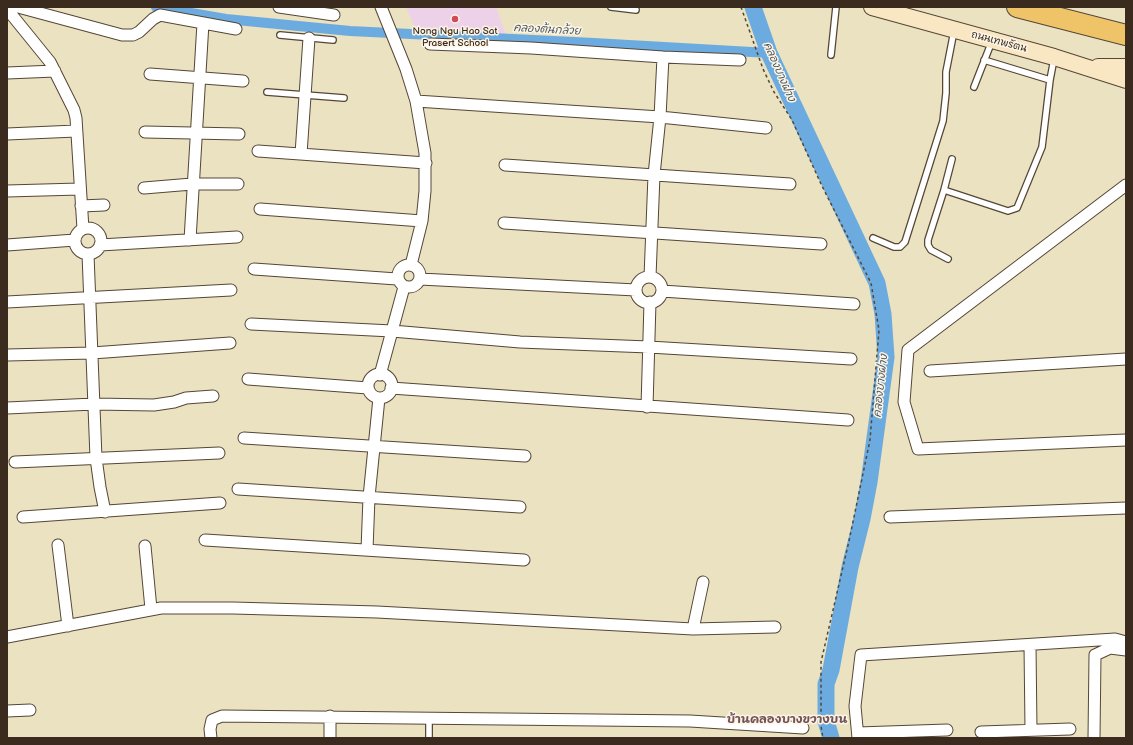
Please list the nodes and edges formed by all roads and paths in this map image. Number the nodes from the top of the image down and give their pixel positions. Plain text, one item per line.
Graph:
1 (279, 7) edge
2 (381, 7) edge
3 (611, 7) edge
4 (836, 7) edge
5 (872, 7) edge
6 (1017, 7) edge
7 (1065, 8) edge
8 (10, 9) edge
9 (636, 10) dead end
10 (334, 15) dead end
11 (203, 23) junction
12 (1126, 24) edge
13 (236, 29) dead end
14 (954, 30) junction
15 (1126, 34) edge
16 (280, 35) dead end
17 (309, 38) junction
18 (333, 40) dead end
19 (992, 40) junction
20 (430, 44) dead end
21 (830, 55) dead end
22 (663, 57) junction
23 (1054, 57) junction
24 (740, 60) dead end
25 (984, 60) junction
26 (1084, 67) junction
27 (1126, 67) edge
28 (55, 71) junction
29 (7, 73) edge
30 (150, 74) dead end
31 (201, 79) junction
32 (243, 80) dead end
33 (1050, 80) junction
34 (1126, 80) edge
35 (974, 87) dead end
36 (267, 92) dead end
37 (305, 95) junction
38 (344, 98) dead end
39 (416, 101) junction
40 (660, 117) junction
41 (766, 128) dead end
42 (76, 131) junction
43 (145, 132) dead end
44 (197, 133) junction
45 (7, 134) edge
46 (239, 134) dead end
47 (258, 151) dead end
48 (301, 154) junction
49 (952, 159) dead end
50 (426, 163) junction
51 (505, 165) dead end
52 (654, 175) junction
53 (192, 184) junction
54 (238, 184) dead end
55 (790, 184) dead end
56 (1126, 185) edge
57 (144, 188) dead end
58 (79, 189) junction
59 (944, 190) junction
60 (7, 191) edge
61 (104, 205) dead end
62 (81, 206) junction
63 (260, 209) dead end
64 (422, 221) junction
65 (504, 223) dead end
66 (83, 229) junction
67 (651, 234) junction
68 (237, 237) dead end
69 (872, 238) dead end
70 (74, 240) junction
71 (190, 240) junction
72 (821, 244) dead end
73 (7, 245) edge
74 (100, 245) junction
75 (88, 254) junction
76 (948, 259) dead end
77 (411, 265) junction
78 (254, 269) dead end
79 (650, 277) junction
80 (420, 279) junction
81 (401, 283) junction
82 (231, 290) dead end
83 (636, 290) junction
84 (662, 292) junction
85 (90, 296) junction
86 (7, 302) edge
87 (650, 302) junction
88 (854, 304) dead end
89 (251, 324) dead end
90 (392, 331) junction
91 (230, 343) dead end
92 (649, 347) junction
93 (92, 353) junction
94 (7, 354) edge
95 (851, 359) dead end
96 (1126, 359) edge
97 (930, 371) dead end
98 (380, 375) junction
99 (248, 379) dead end
100 (368, 388) junction
101 (391, 388) junction
102 (213, 396) dead end
103 (378, 398) junction
104 (94, 404) junction
105 (647, 407) junction
106 (7, 408) edge
107 (848, 420) dead end
108 (244, 438) dead end
109 (1126, 440) edge
110 (373, 446) junction
111 (219, 453) dead end
112 (525, 456) dead end
113 (96, 458) junction
114 (15, 462) dead end
115 (238, 489) dead end
116 (369, 497) junction
117 (220, 503) dead end
118 (520, 507) dead end
119 (1126, 508) edge
120 (105, 512) junction
121 (23, 517) dead end
122 (890, 517) dead end
123 (205, 540) dead end
124 (58, 545) dead end
125 (144, 546) dead end
126 (367, 550) junction
127 (524, 560) dead end
128 (703, 582) dead end
129 (151, 609) junction
130 (68, 626) junction
131 (775, 627) dead end
132 (693, 629) junction
133 (7, 637) edge
134 (1126, 642) edge
135 (1030, 645) junction
136 (1126, 650) edge
137 (30, 710) dead end
138 (7, 711) edge
139 (330, 716) junction
140 (429, 718) junction
141 (803, 728) dead end
142 (947, 730) dead end
143 (1031, 730) junction
144 (1070, 730) dead end
145 (980, 732) dead end
146 (858, 735) edge
147 (211, 738) edge
148 (330, 738) edge
149 (429, 738) edge
150 (1094, 738) edge

1 - 10 street
2 - 39 street
3 - 9 lane
4 - 21 lane
5 - 14 main road, ถนนเทพรัตน
6 - 15 highway
7 - 12 highway
7 - 15 highway
8 - 11 street
8 - 28 street
11 - 13 street
11 - 31 street
14 - 19 main road, ถนนเทพรัตน
14 - 69 lane
16 - 17 lane
17 - 18 lane
17 - 37 street
19 - 23 main road, ถนนเทพรัตน
19 - 25 lane
20 - 22 street
22 - 24 street
22 - 40 street
23 - 26 main road, ถนนเทพรัตน
23 - 33 lane
25 - 33 lane
25 - 35 lane
26 - 27 main road
26 - 34 main road, ถนนเทพรัตน
28 - 29 street
28 - 42 street
30 - 31 street
31 - 32 street
31 - 44 street
33 - 59 lane
36 - 37 lane
37 - 38 lane
37 - 48 street
39 - 40 street
39 - 50 street
40 - 41 street
40 - 52 street
42 - 45 street
42 - 58 street
43 - 44 street
44 - 46 street
44 - 53 street
47 - 48 street
48 - 50 street
49 - 59 lane
50 - 64 street
51 - 52 street
52 - 55 street
52 - 67 street
53 - 54 street
53 - 57 street
53 - 71 street
56 - 109 street
58 - 60 street
58 - 62 street
59 - 76 lane
61 - 62 street
62 - 66 street
63 - 64 street
64 - 77 street
65 - 67 street
66 - 70 street
66 - 74 street
67 - 72 street
67 - 79 street
68 - 71 street
70 - 73 street
70 - 75 street
71 - 74 street
74 - 75 street
75 - 85 street
77 - 80 street
77 - 81 street
78 - 81 street
79 - 83 street
79 - 84 street
80 - 81 street
80 - 83 street
81 - 90 street
82 - 85 street
83 - 87 street
84 - 87 street
84 - 88 street
85 - 86 street
85 - 93 street
87 - 92 street
89 - 90 street
90 - 92 street
90 - 98 street
91 - 93 street
92 - 95 street
92 - 105 street
93 - 94 street
93 - 104 street
96 - 97 street
98 - 100 street
98 - 101 street
99 - 100 street
100 - 103 street
101 - 103 street
101 - 105 street
102 - 104 street
103 - 110 street
104 - 106 street
104 - 113 street
105 - 107 street
108 - 110 street
110 - 112 street
110 - 116 street
111 - 113 street
113 - 114 street
113 - 120 street
115 - 116 street
116 - 118 street
116 - 126 street
117 - 120 street
119 - 122 street
120 - 121 street
123 - 126 street
124 - 130 street
125 - 129 street
126 - 127 street
128 - 132 street
129 - 130 street
129 - 132 street
130 - 133 street
131 - 132 street
134 - 135 street
135 - 143 street
135 - 146 street
136 - 150 street
137 - 138 street
139 - 140 street
139 - 147 street
139 - 148 street
140 - 141 street
140 - 149 lane
142 - 146 street
143 - 144 street
143 - 145 street

